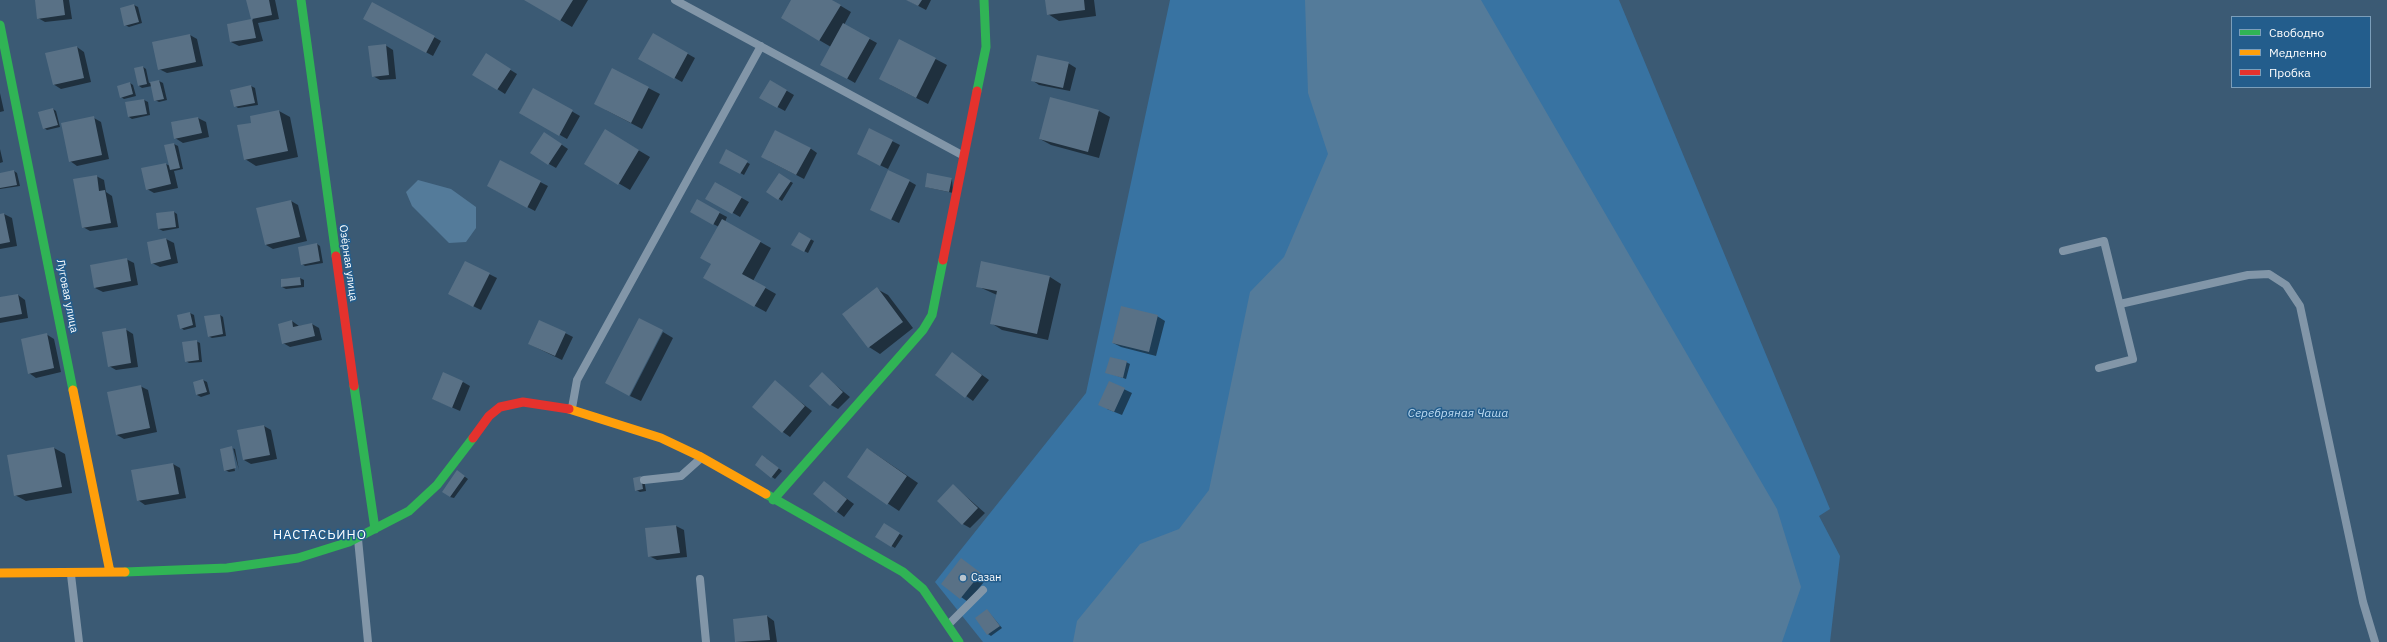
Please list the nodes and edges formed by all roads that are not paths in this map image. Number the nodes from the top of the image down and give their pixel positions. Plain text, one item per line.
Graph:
1 (301, 0) edge
2 (675, 0) edge
3 (984, 0) edge
4 (0, 25) edge
5 (760, 46) junction
6 (965, 156) junction
7 (2063, 251) dead end
8 (2120, 304) junction
9 (2099, 368) dead end
10 (572, 410) junction
11 (702, 457) junction
12 (644, 480) dead end
13 (773, 500) junction
14 (375, 529) junction
15 (357, 538) junction
16 (110, 572) junction
17 (0, 573) edge
18 (71, 574) junction
19 (700, 579) dead end
20 (983, 590) dead end
21 (948, 626) junction
22 (79, 642) edge
23 (368, 642) edge
24 (706, 642) edge
25 (958, 642) edge
26 (2375, 642) edge

1 - 14 street, Озёрная улица
2 - 5 lane
3 - 6 street
4 - 16 street, Луговая улица
5 - 6 lane
5 - 10 lane
6 - 13 street
7 - 8 lane
8 - 9 lane
8 - 26 lane
10 - 11 street
10 - 14 street
11 - 12 lane
11 - 13 street
13 - 21 street
14 - 15 street
15 - 16 street
15 - 23 lane
16 - 18 street
17 - 18 street
18 - 22 lane
19 - 24 lane
20 - 21 lane
21 - 25 street

